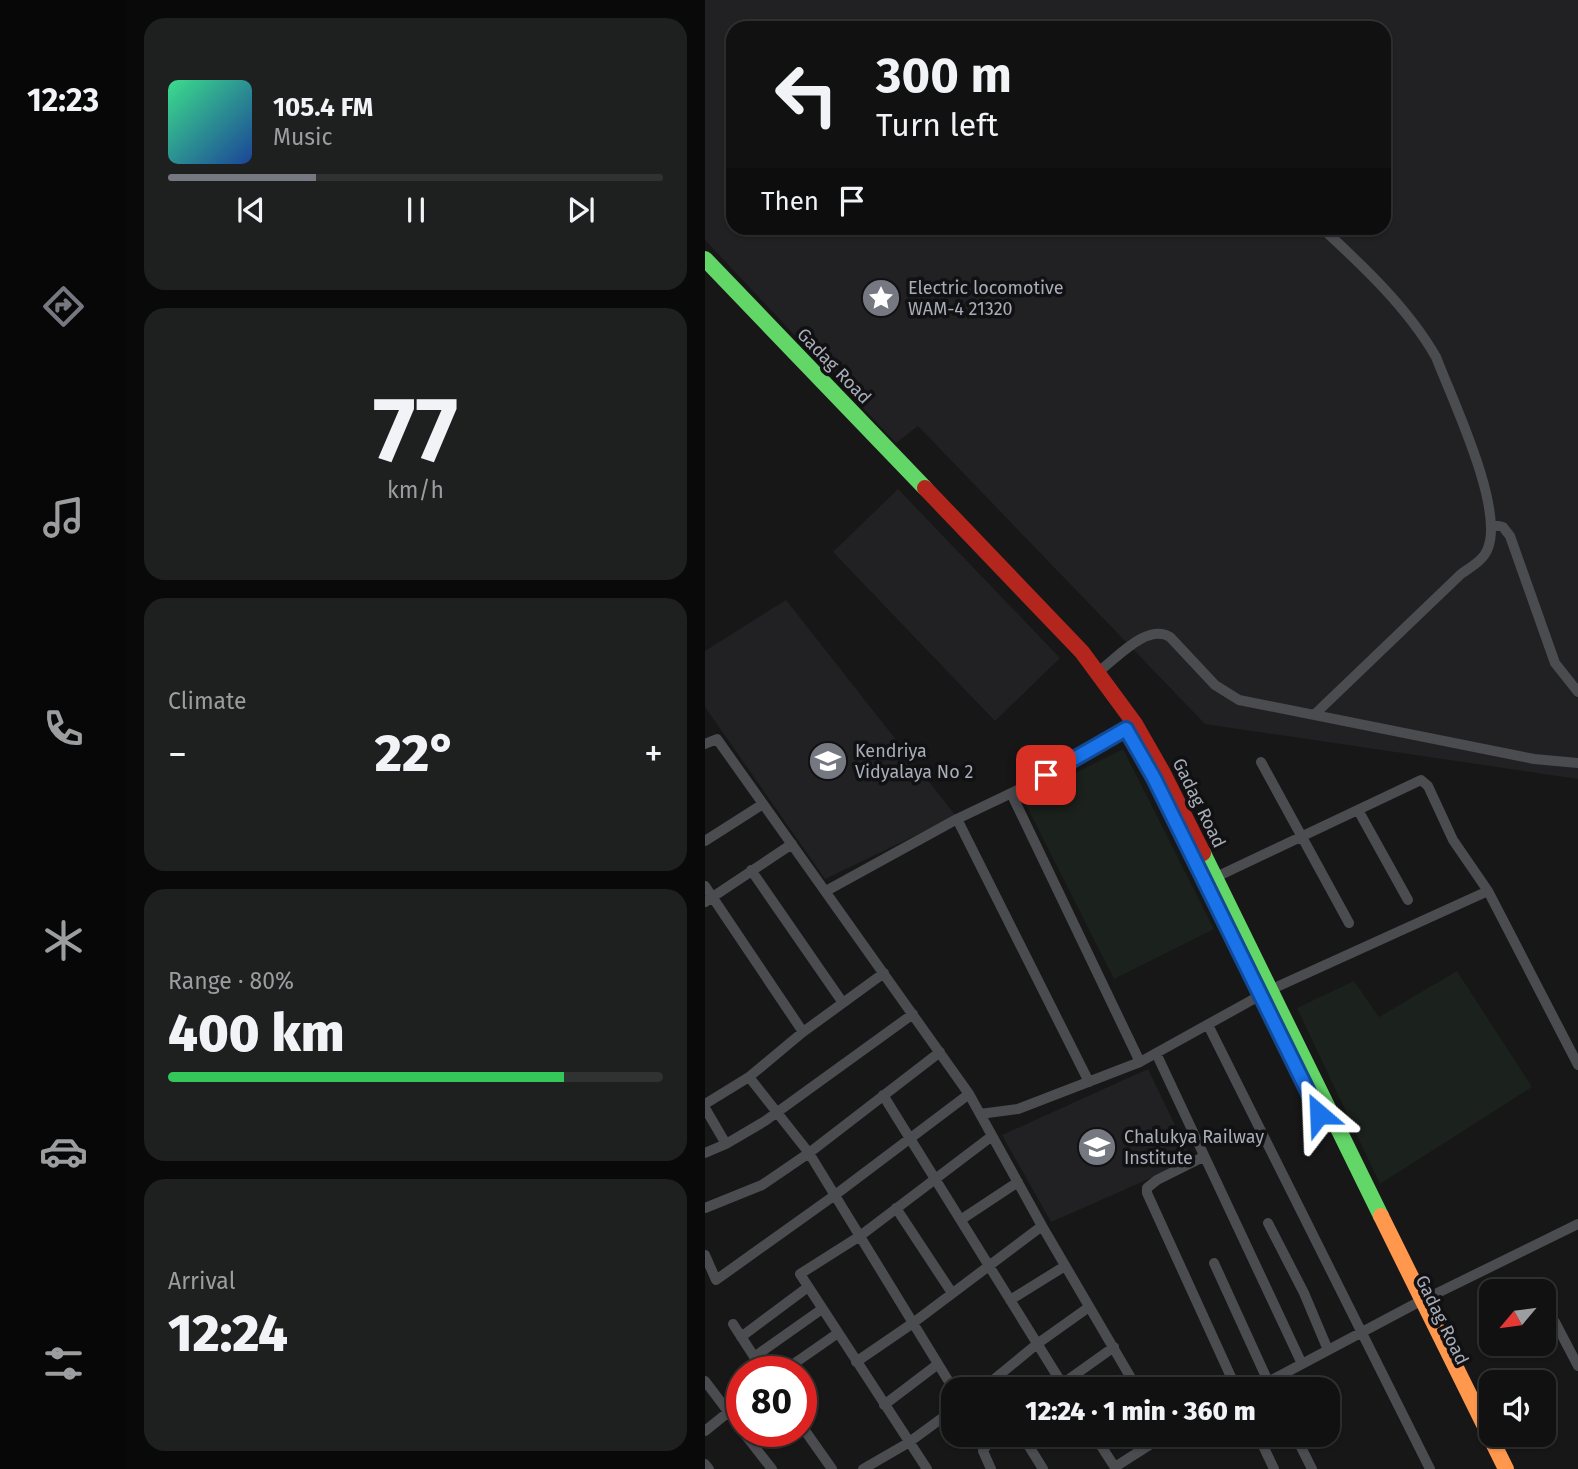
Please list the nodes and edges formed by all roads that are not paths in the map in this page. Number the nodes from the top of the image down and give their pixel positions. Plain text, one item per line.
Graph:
1 (1329, 235) edge
2 (705, 260) edge
3 (705, 274) edge
4 (1491, 524) junction
5 (1098, 672) junction
6 (1578, 692) edge
7 (1315, 714) junction
8 (1126, 729) junction
9 (705, 744) edge
10 (1261, 762) dead end
11 (1578, 763) edge
12 (1011, 793) junction
13 (763, 804) junction
14 (1358, 810) junction
15 (957, 819) junction
16 (1302, 837) junction
17 (705, 841) edge
18 (792, 844) junction
19 (751, 870) junction
20 (1214, 878) junction
21 (705, 886) edge
22 (826, 891) junction
23 (1488, 891) junction
24 (709, 900) edge
25 (1408, 900) dead end
26 (1349, 923) dead end
27 (884, 973) junction
28 (1265, 992) junction
29 (843, 1003) junction
30 (913, 1014) junction
31 (1208, 1025) junction
32 (803, 1032) junction
33 (939, 1052) junction
34 (1156, 1053) junction
35 (1140, 1062) junction
36 (1578, 1065) edge
37 (749, 1077) junction
38 (1089, 1082) junction
39 (969, 1094) junction
40 (883, 1095) junction
41 (705, 1106) edge
42 (779, 1112) junction
43 (980, 1114) junction
44 (992, 1136) junction
45 (911, 1138) junction
46 (725, 1144) junction
47 (705, 1153) edge
48 (809, 1153) junction
49 (1203, 1157) junction
50 (936, 1178) junction
51 (1018, 1182) junction
52 (835, 1195) junction
53 (705, 1208) edge
54 (896, 1208) junction
55 (962, 1219) junction
56 (1268, 1223) dead end
57 (1578, 1224) edge
58 (1042, 1226) junction
59 (860, 1236) junction
60 (705, 1255) edge
61 (1214, 1263) dead end
62 (989, 1265) junction
63 (1065, 1266) junction
64 (715, 1280) junction
65 (808, 1286) junction
66 (705, 1287) edge
67 (952, 1293) junction
68 (1010, 1300) junction
69 (1418, 1303) junction
70 (1089, 1307) junction
71 (822, 1309) junction
72 (913, 1323) junction
73 (733, 1324) dead end
74 (1556, 1326) edge
75 (1363, 1332) junction
76 (838, 1334) junction
77 (741, 1337) junction
78 (1037, 1344) junction
79 (1114, 1348) junction
80 (1328, 1350) junction
81 (753, 1356) edge
82 (755, 1356) edge
83 (806, 1356) edge
84 (856, 1362) junction
85 (938, 1364) junction
86 (1302, 1364) junction
87 (1578, 1366) edge
88 (946, 1377) edge
89 (1000, 1377) edge
90 (1058, 1377) edge
91 (1077, 1377) edge
92 (1131, 1377) edge
93 (1231, 1377) edge
94 (1266, 1377) edge
95 (1282, 1377) edge
96 (705, 1381) edge
97 (884, 1405) junction
98 (726, 1409) edge
99 (726, 1414) edge
100 (941, 1419) edge
101 (705, 1431) edge
102 (908, 1443) junction
103 (755, 1447) edge
104 (816, 1447) edge
105 (986, 1447) edge
106 (1029, 1447) edge
107 (1102, 1447) edge
108 (1147, 1447) edge
109 (1264, 1447) edge
110 (1301, 1447) edge
111 (705, 1464) edge
112 (1115, 1468) edge
113 (709, 1469) edge
114 (772, 1469) edge
115 (832, 1469) edge
116 (863, 1469) edge
117 (927, 1469) edge
118 (991, 1469) edge
119 (1043, 1469) edge
120 (1274, 1469) edge
121 (1312, 1469) edge
122 (1430, 1469) edge
123 (1495, 1469) edge
124 (1506, 1469) edge

1 - 4 street
2 - 5 highway, Gadag Road
3 - 8 highway, Gadag Road
4 - 6 street
4 - 7 street
5 - 7 street
5 - 20 highway, Gadag Road
7 - 11 street
8 - 12 street
8 - 28 highway, Gadag Road
9 - 13 street
10 - 16 street
12 - 15 street
12 - 35 street
13 - 17 street
13 - 18 street
14 - 16 street
14 - 23 street
14 - 25 street
15 - 22 street
15 - 38 street
16 - 20 street
16 - 26 street
18 - 19 street
18 - 22 street
19 - 24 street
19 - 29 street
20 - 28 highway, Gadag Road
21 - 24 street
22 - 27 street
23 - 28 street
23 - 36 street
24 - 32 street
27 - 29 street
27 - 30 street
28 - 31 street
28 - 69 highway, Gadag Road
29 - 32 street
30 - 33 street
30 - 42 street
31 - 34 street
31 - 75 street
32 - 37 street
33 - 39 street
33 - 40 street
34 - 35 street
34 - 49 street
35 - 38 street
37 - 41 street
37 - 42 street
38 - 43 street
39 - 43 street
39 - 45 street
40 - 45 street
40 - 48 street
41 - 46 street
42 - 46 street
42 - 48 street
43 - 44 street
44 - 50 street
44 - 51 street
45 - 50 street
45 - 52 street
46 - 47 street
48 - 52 street
48 - 53 street
49 - 86 street
49 - 93 street
50 - 54 street
50 - 55 street
51 - 55 street
51 - 58 street
52 - 59 street
52 - 64 street
54 - 59 street
54 - 67 street
55 - 62 street
56 - 80 street
57 - 69 street
58 - 62 street
58 - 63 street
59 - 65 street
59 - 72 street
60 - 64 street
61 - 94 street
62 - 67 street
62 - 68 street
63 - 68 street
63 - 70 street
64 - 66 street
65 - 71 street
65 - 77 street
67 - 72 street
68 - 78 street
69 - 75 street
69 - 123 highway, Gadag Road
69 - 124 highway, Gadag Road
70 - 78 street
70 - 79 street
71 - 76 street
71 - 82 street
72 - 84 street
72 - 85 street
73 - 77 street
74 - 87 street
75 - 80 street
75 - 122 street
76 - 83 street
76 - 84 street
77 - 81 street
78 - 89 street
78 - 90 street
79 - 91 street
79 - 92 street
80 - 86 street
84 - 97 street
85 - 88 street
85 - 97 street
86 - 95 street
96 - 98 street
97 - 102 street
99 - 101 street
100 - 102 street
102 - 116 street
102 - 117 street
103 - 114 street
104 - 115 street
105 - 118 street
106 - 119 street
107 - 112 street
108 - 112 street
109 - 120 street
110 - 121 street
111 - 113 street

